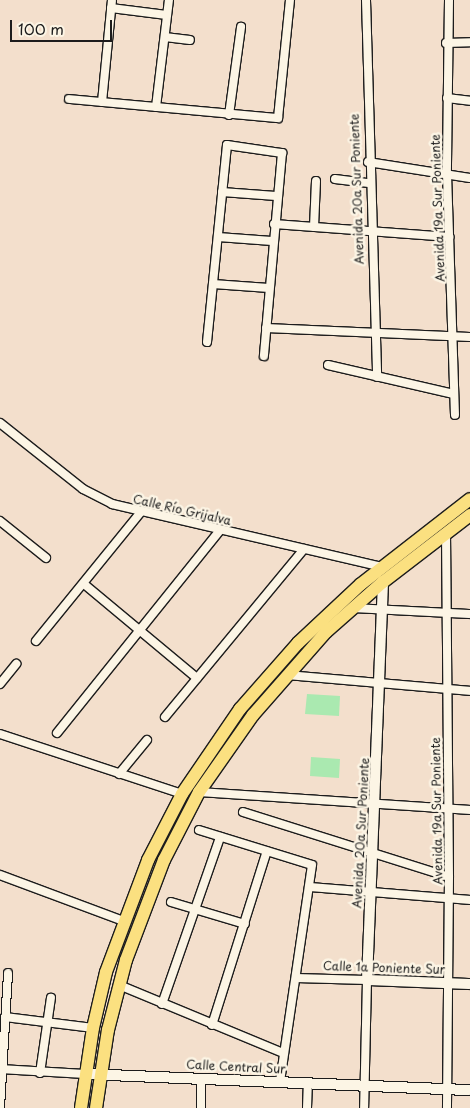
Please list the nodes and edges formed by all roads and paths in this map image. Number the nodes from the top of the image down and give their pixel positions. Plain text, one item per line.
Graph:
1 (169, 0) edge
2 (290, 0) edge
3 (366, 0) edge
4 (449, 0) edge
5 (111, 4) edge
6 (167, 15) junction
7 (241, 27) dead end
8 (165, 37) junction
9 (190, 40) dead end
10 (470, 42) edge
11 (446, 43) junction
12 (447, 98) junction
13 (69, 99) dead end
14 (470, 101) edge
15 (102, 102) junction
16 (156, 107) junction
17 (229, 115) junction
18 (368, 162) junction
19 (447, 174) junction
20 (470, 178) edge
21 (335, 179) dead end
22 (316, 181) dead end
23 (369, 183) junction
24 (222, 192) junction
25 (276, 196) junction
26 (274, 224) junction
27 (314, 227) junction
28 (370, 230) junction
29 (218, 237) junction
30 (450, 237) junction
31 (272, 242) junction
32 (213, 284) junction
33 (269, 288) junction
34 (266, 328) junction
35 (374, 332) junction
36 (452, 336) junction
37 (470, 337) edge
38 (208, 342) dead end
39 (264, 356) dead end
40 (328, 365) dead end
41 (377, 377) junction
42 (454, 394) junction
43 (455, 415) dead end
44 (0, 423) edge
45 (470, 499) edge
46 (140, 513) junction
47 (470, 515) edge
48 (0, 521) edge
49 (220, 530) junction
50 (446, 533) junction
51 (304, 549) junction
52 (46, 558) dead end
53 (382, 567) junction
54 (383, 582) junction
55 (84, 584) junction
56 (352, 608) junction
57 (382, 610) junction
58 (448, 613) junction
59 (470, 614) edge
60 (140, 632) junction
61 (36, 641) dead end
62 (16, 664) dead end
63 (288, 675) junction
64 (197, 678) junction
65 (380, 682) junction
66 (0, 684) edge
67 (447, 689) junction
68 (470, 691) edge
69 (165, 717) dead end
70 (57, 733) dead end
71 (0, 734) edge
72 (147, 740) dead end
73 (120, 774) junction
74 (199, 792) junction
75 (182, 794) junction
76 (375, 806) junction
77 (448, 809) junction
78 (470, 810) edge
79 (243, 812) dead end
80 (199, 830) dead end
81 (220, 837) junction
82 (266, 850) junction
83 (372, 854) junction
84 (0, 875) edge
85 (449, 878) junction
86 (310, 887) junction
87 (371, 893) junction
88 (449, 900) junction
89 (470, 900) edge
90 (171, 902) dead end
91 (197, 910) junction
92 (124, 921) junction
93 (244, 924) junction
94 (8, 973) dead end
95 (296, 978) junction
96 (367, 980) junction
97 (447, 983) junction
98 (470, 984) edge
99 (118, 985) junction
100 (3, 998) edge
101 (51, 998) dead end
102 (162, 1004) junction
103 (5, 1017) junction
104 (46, 1020) junction
105 (212, 1025) junction
106 (93, 1028) junction
107 (283, 1054) junction
108 (0, 1069) edge
109 (40, 1073) junction
110 (85, 1074) junction
111 (99, 1074) junction
112 (201, 1078) junction
113 (280, 1082) junction
114 (308, 1083) junction
115 (364, 1085) junction
116 (446, 1089) junction
117 (470, 1090) edge
118 (0, 1108) edge
119 (81, 1108) edge
120 (96, 1108) edge
121 (201, 1108) edge
122 (307, 1108) edge
123 (364, 1108) edge
124 (446, 1108) edge

1 - 6 street
2 - 17 street
3 - 18 street, Avenida 20a Sur Poniente
4 - 11 street, Avenida 19a Sur Poniente
5 - 6 street
5 - 15 street
6 - 8 street
7 - 17 street
8 - 9 street
8 - 16 street
10 - 11 street
11 - 12 street, Avenida 19a Sur Poniente
12 - 14 street
12 - 19 street, Avenida 19a Sur Poniente
13 - 15 street
15 - 16 street
16 - 17 street
18 - 19 street
18 - 23 street, Avenida 20a Sur Poniente
19 - 20 street
19 - 30 street, Avenida 19a Sur Poniente
21 - 23 street
22 - 27 street
23 - 28 street, Avenida 20a Sur Poniente
24 - 25 street
24 - 25 street
24 - 29 street
25 - 26 street
26 - 27 street
26 - 31 street
27 - 28 street
28 - 30 street
28 - 35 street, Avenida 20a Sur Poniente
29 - 31 street
29 - 32 street
30 - 36 street, Avenida 19a Sur Poniente
31 - 33 street
32 - 33 street
32 - 38 street
33 - 34 street
34 - 35 street
34 - 39 street
35 - 36 street
35 - 41 street, Avenida 20a Sur Poniente
36 - 37 street
36 - 42 street, Avenida 19a Sur Poniente
40 - 41 street
41 - 42 street
42 - 43 street, Avenida 19a Sur Poniente
44 - 46 street, Calle Río Grijalva
45 - 53 main road
46 - 49 street, Calle Río Grijalva
46 - 55 street
47 - 50 main road
48 - 52 street
49 - 51 street, Calle Río Grijalva
49 - 60 street
50 - 54 main road
50 - 58 street, Avenida 19a Sur Poniente
51 - 53 street, Calle Río Grijalva
51 - 64 street
53 - 75 main road
54 - 56 main road
54 - 57 street, Avenida 20a Sur Poniente
55 - 60 street
55 - 61 street
56 - 57 street
56 - 63 main road
57 - 58 street
57 - 65 street, Avenida 20a Sur Poniente
58 - 59 street
58 - 67 street, Avenida 19a Sur Poniente
60 - 64 street
60 - 70 street
62 - 66 street
63 - 65 street
63 - 74 main road
64 - 69 street
65 - 67 street
65 - 76 street, Avenida 20a Sur Poniente
67 - 68 street
67 - 77 street, Avenida 19a Sur Poniente
71 - 73 street
72 - 73 street
73 - 75 street
74 - 76 street
74 - 99 main road
75 - 92 main road
76 - 77 street
76 - 83 street, Avenida 20a Sur Poniente
77 - 78 street
77 - 85 street, Avenida 19a Sur Poniente
79 - 83 street
80 - 81 street
81 - 82 street
81 - 91 street
82 - 86 street
82 - 93 street
83 - 85 street
83 - 87 street, Avenida 20a Sur Poniente
84 - 92 street
85 - 88 street, Avenida 19a Sur Poniente
86 - 87 street
86 - 95 street
87 - 88 street
87 - 96 street, Avenida 20a Sur Poniente
88 - 89 street
88 - 97 street, Avenida 19a Sur Poniente
90 - 91 street
91 - 93 street
91 - 102 street
92 - 106 main road
93 - 105 street
94 - 100 street
95 - 96 street, Calle 1a Poniente Sur
95 - 107 street
96 - 97 street, Calle 1a Poniente Sur
96 - 115 street, Avenida 20a Sur Poniente
97 - 98 street, Calle 1a Poniente Sur
97 - 116 street, Avenida 19a Sur Poniente
99 - 102 street
99 - 111 main road
100 - 103 street
101 - 104 street
102 - 105 street
103 - 104 street
103 - 108 street
104 - 106 street
104 - 109 street
105 - 107 street
106 - 110 main road
107 - 113 street
108 - 109 street, Calle Central Sur
108 - 118 street
109 - 110 street, Calle Central Sur
110 - 111 street, Calle Central Sur
110 - 119 main road
111 - 112 street, Calle Central Sur
111 - 120 main road
112 - 113 street, Calle Central Sur
112 - 121 street
113 - 114 street, Calle Central Sur
114 - 115 street, Calle Central Sur
114 - 122 street
115 - 116 street, Calle Central Sur
115 - 123 street, Avenida 20a Sur Poniente
116 - 117 street, Calle Central Sur
116 - 124 street, Avenida 19a Sur Poniente

